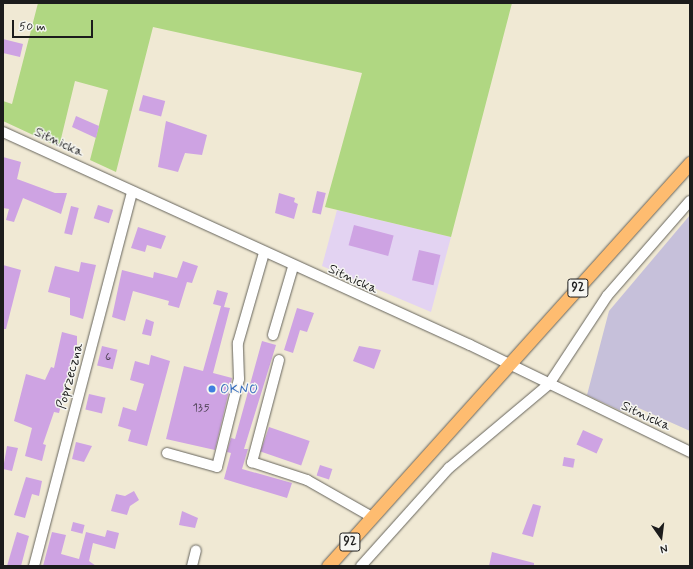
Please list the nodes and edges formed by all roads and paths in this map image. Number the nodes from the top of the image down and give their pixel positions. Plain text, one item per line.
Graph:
1 (3, 132) edge
2 (690, 163) edge
3 (132, 192) junction
4 (690, 201) edge
5 (264, 253) junction
6 (293, 266) junction
7 (273, 336) dead end
8 (280, 360) dead end
9 (508, 365) junction
10 (549, 384) junction
11 (690, 452) edge
12 (168, 453) dead end
13 (372, 517) junction
14 (196, 550) dead end
15 (34, 566) edge
16 (192, 566) edge
17 (328, 566) edge
18 (361, 566) edge

1 - 3 street, Sitnicka
2 - 9 main road, 92
3 - 5 street, Sitnicka
3 - 15 street, Poprzeczna
4 - 10 street
5 - 6 street, Sitnicka
5 - 12 street
6 - 7 street
6 - 9 street, Sitnicka
8 - 13 street
9 - 10 street, Sitnicka
9 - 13 main road, 92
10 - 11 street, Sitnicka
10 - 18 street
13 - 17 main road, 92
14 - 16 street

